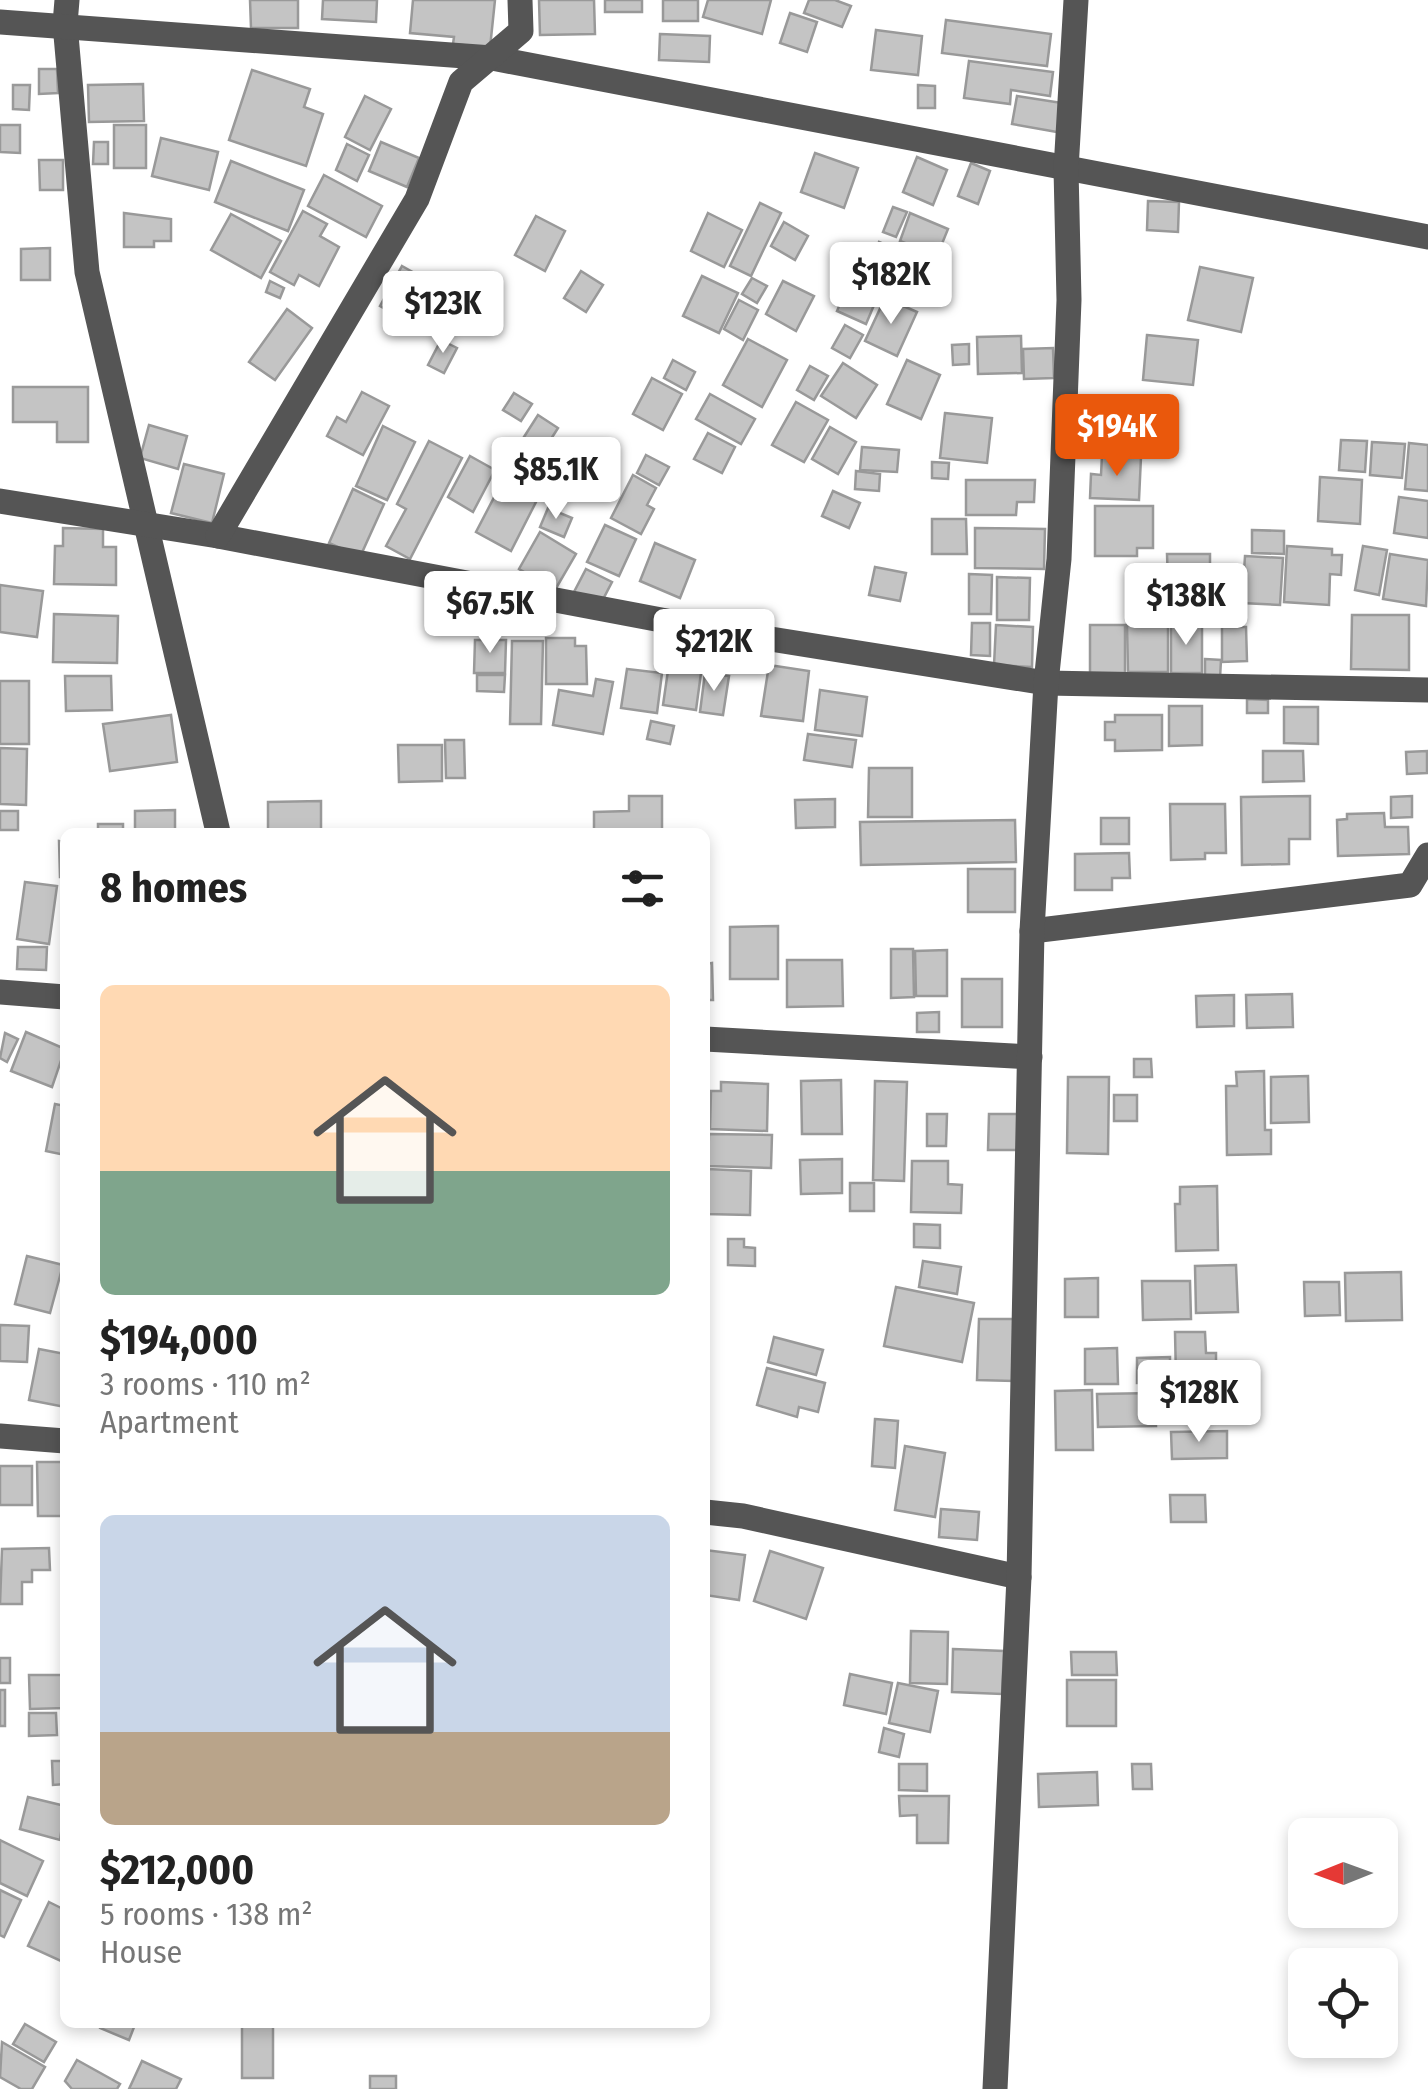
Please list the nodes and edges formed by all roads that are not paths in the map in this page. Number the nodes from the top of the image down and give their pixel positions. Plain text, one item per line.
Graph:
1 (520, 0) edge
2 (1076, 0) edge
3 (66, 12) edge
4 (0, 22) edge
5 (492, 58) junction
6 (1066, 169) junction
7 (1428, 237) edge
8 (0, 500) edge
9 (144, 527) junction
10 (218, 536) junction
11 (1046, 683) junction
12 (1428, 690) edge
13 (217, 828) edge
14 (1428, 855) edge
15 (1032, 931) junction
16 (0, 992) edge
17 (60, 997) edge
18 (710, 1038) edge
19 (1030, 1056) junction
20 (0, 1436) edge
21 (60, 1440) edge
22 (710, 1513) edge
23 (1018, 1577) junction
24 (995, 2089) edge

1 - 5 street
2 - 6 street
3 - 4 street
3 - 5 street
3 - 9 street
5 - 6 street
5 - 10 street
6 - 7 street
6 - 11 street
8 - 9 street
9 - 10 street
9 - 13 street
10 - 11 street
11 - 12 street
11 - 15 street
14 - 15 street
15 - 19 street
16 - 17 street
18 - 19 street
19 - 23 street
20 - 21 street
22 - 23 street
23 - 24 street

